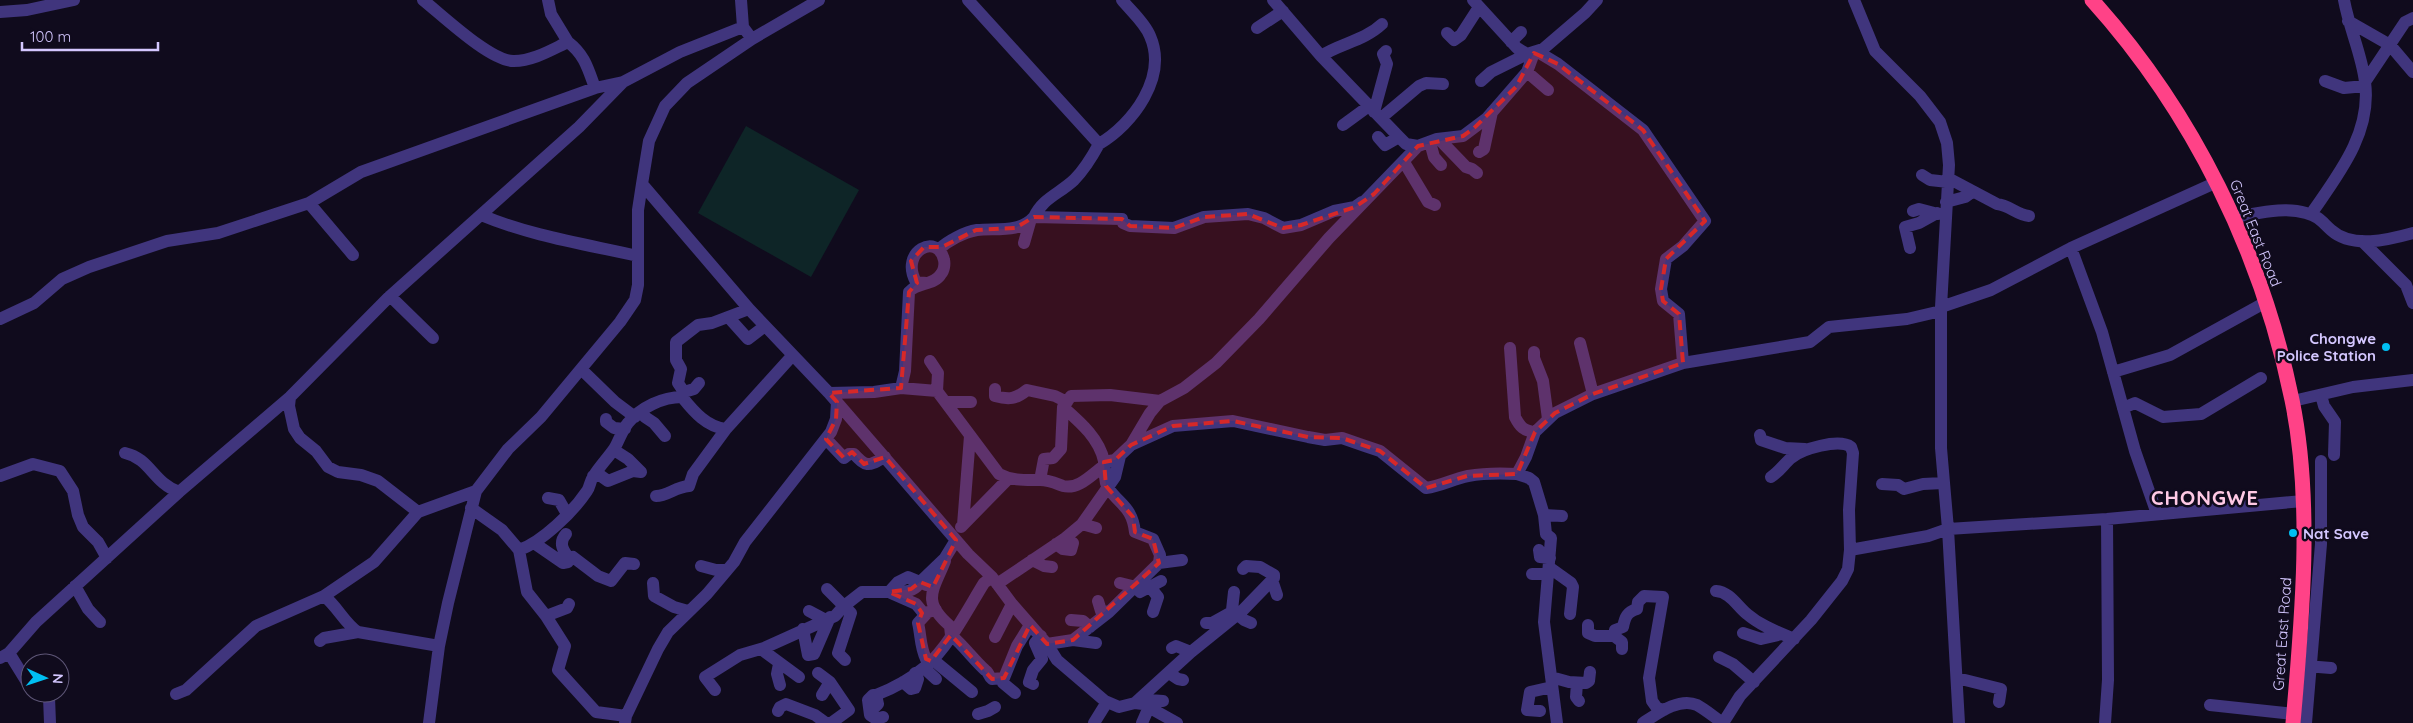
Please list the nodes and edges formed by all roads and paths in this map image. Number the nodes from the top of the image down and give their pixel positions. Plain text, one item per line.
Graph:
1 (74, 0) edge
2 (423, 0) edge
3 (548, 0) edge
4 (742, 0) edge
5 (819, 0) edge
6 (1122, 0) edge
7 (1273, 0) edge
8 (1854, 0) edge
9 (2092, 0) edge
10 (2344, 0) edge
11 (1477, 3) edge
12 (1590, 3) edge
13 (972, 10) edge
14 (1283, 11) junction
15 (0, 12) edge
16 (2413, 18) edge
17 (2348, 21) junction
18 (1382, 24) dead end
19 (743, 27) junction
20 (1257, 28) dead end
21 (1521, 32) dead end
22 (1447, 33) dead end
23 (752, 39) junction
24 (568, 42) junction
25 (1511, 42) junction
26 (2390, 45) junction
27 (1533, 53) junction
28 (1321, 56) junction
29 (1527, 72) junction
30 (2413, 72) edge
31 (1398, 74) dead end
32 (1481, 81) dead end
33 (2326, 81) dead end
34 (624, 82) junction
35 (1443, 84) dead end
36 (2365, 84) junction
37 (595, 88) junction
38 (1548, 90) dead end
39 (1374, 112) junction
40 (1492, 112) junction
41 (1343, 125) dead end
42 (1378, 136) dead end
43 (1399, 137) junction
44 (1429, 142) junction
45 (1099, 144) junction
46 (1479, 152) dead end
47 (1404, 162) junction
48 (1441, 165) dead end
49 (1477, 173) dead end
50 (1922, 175) dead end
51 (1948, 180) junction
52 (2217, 182) junction
53 (642, 184) junction
54 (1972, 192) junction
55 (1374, 194) junction
56 (309, 203) junction
57 (1435, 205) dead end
58 (1943, 210) junction
59 (1913, 211) dead end
60 (2311, 214) junction
61 (481, 215) junction
62 (2028, 216) dead end
63 (2233, 217) junction
64 (1032, 219) junction
65 (2413, 233) edge
66 (2362, 241) junction
67 (1024, 244) dead end
68 (1910, 248) dead end
69 (2071, 248) junction
70 (938, 249) junction
71 (353, 255) dead end
72 (638, 256) junction
73 (912, 274) junction
74 (926, 283) junction
75 (908, 292) junction
76 (390, 296) junction
77 (2266, 302) junction
78 (2413, 303) edge
79 (749, 309) junction
80 (1941, 309) junction
81 (732, 316) junction
82 (0, 319) edge
83 (765, 326) junction
84 (433, 338) dead end
85 (1580, 343) dead end
86 (1510, 348) dead end
87 (1534, 352) dead end
88 (792, 356) junction
89 (930, 361) dead end
90 (1683, 363) junction
91 (581, 369) junction
92 (2113, 372) junction
93 (2261, 378) dead end
94 (2413, 380) edge
95 (699, 383) dead end
96 (901, 388) junction
97 (995, 389) dead end
98 (938, 390) junction
99 (1593, 394) junction
100 (683, 395) junction
101 (2321, 395) junction
102 (290, 397) junction
103 (833, 397) junction
104 (1160, 401) junction
105 (2293, 401) junction
106 (948, 402) junction
107 (972, 402) dead end
108 (1065, 404) junction
109 (2123, 408) junction
110 (638, 414) junction
111 (606, 419) dead end
112 (1548, 419) junction
113 (625, 429) junction
114 (726, 429) junction
115 (1535, 432) junction
116 (1760, 435) dead end
117 (665, 436) dead end
118 (970, 436) junction
119 (826, 438) junction
120 (1131, 445) junction
121 (612, 448) junction
122 (1808, 449) junction
123 (125, 453) dead end
124 (840, 454) junction
125 (814, 455) junction
126 (1120, 456) junction
127 (885, 457) junction
128 (1524, 461) junction
129 (2300, 461) junction
130 (2321, 461) junction
131 (1104, 463) junction
132 (1516, 474) junction
133 (0, 476) edge
134 (593, 476) junction
135 (1771, 477) dead end
136 (1008, 479) junction
137 (1040, 480) junction
138 (1534, 482) junction
139 (1943, 482) junction
140 (1882, 484) dead end
141 (1106, 486) junction
142 (476, 491) junction
143 (179, 492) junction
144 (656, 496) dead end
145 (548, 498) dead end
146 (2303, 501) junction
147 (471, 508) junction
148 (418, 512) junction
149 (567, 514) junction
150 (2157, 514) junction
151 (1544, 515) junction
152 (1562, 516) dead end
153 (2107, 519) junction
154 (963, 524) junction
155 (1082, 524) junction
156 (1096, 528) dead end
157 (1948, 529) junction
158 (566, 534) dead end
159 (955, 538) junction
160 (534, 543) junction
161 (1073, 543) dead end
162 (1056, 544) junction
163 (519, 550) junction
164 (1539, 550) dead end
165 (1850, 550) junction
166 (107, 558) junction
167 (945, 558) junction
168 (570, 559) junction
169 (1032, 560) junction
170 (1182, 560) dead end
171 (1159, 563) junction
172 (634, 564) dead end
173 (701, 566) dead end
174 (1052, 567) dead end
175 (1550, 567) junction
176 (1243, 569) dead end
177 (727, 570) junction
178 (1532, 574) dead end
179 (994, 580) junction
180 (1272, 580) junction
181 (652, 582) dead end
182 (920, 582) junction
183 (1120, 583) dead end
184 (76, 586) junction
185 (1136, 587) junction
186 (827, 589) dead end
187 (931, 590) junction
188 (1716, 591) dead end
189 (889, 592) junction
190 (1234, 592) dead end
191 (1277, 594) dead end
192 (324, 596) junction
193 (1098, 601) dead end
194 (570, 604) dead end
195 (1012, 604) junction
196 (844, 606) junction
197 (688, 611) junction
198 (809, 611) dead end
199 (1109, 612) junction
200 (1153, 612) dead end
201 (930, 613) junction
202 (1236, 613) junction
203 (1570, 614) dead end
204 (546, 616) junction
205 (827, 618) junction
206 (1071, 620) dead end
207 (100, 622) dead end
208 (1206, 623) dead end
209 (1251, 623) dead end
210 (1030, 625) junction
211 (1588, 625) dead end
212 (1090, 627) junction
213 (803, 629) junction
214 (358, 632) junction
215 (1742, 633) dead end
216 (951, 635) junction
217 (1614, 636) junction
218 (1788, 636) junction
219 (996, 637) dead end
220 (320, 640) dead end
221 (1044, 640) junction
222 (1073, 640) junction
223 (1096, 643) dead end
224 (440, 646) junction
225 (1172, 648) dead end
226 (761, 649) junction
227 (1194, 649) junction
228 (1622, 649) dead end
229 (4, 656) edge
230 (1719, 657) dead end
231 (845, 660) dead end
232 (779, 664) junction
233 (926, 665) junction
234 (2305, 666) junction
235 (2331, 668) dead end
236 (1169, 672) junction
237 (1590, 672) dead end
238 (818, 673) dead end
239 (20, 675) edge
240 (799, 677) dead end
241 (936, 679) dead end
242 (1184, 680) dead end
243 (1957, 680) junction
244 (830, 682) junction
245 (1552, 682) junction
246 (1754, 682) junction
247 (1003, 683) dead end
248 (1577, 683) junction
249 (1033, 684) dead end
250 (780, 685) dead end
251 (715, 690) dead end
252 (972, 692) dead end
253 (1015, 693) dead end
254 (176, 694) dead end
255 (822, 695) dead end
256 (1148, 699) junction
257 (1163, 701) dead end
258 (1579, 701) dead end
259 (1999, 702) dead end
260 (48, 703) edge
261 (1113, 704) junction
262 (2210, 705) dead end
263 (995, 706) dead end
264 (1664, 710) junction
265 (778, 711) dead end
266 (1540, 711) dead end
267 (978, 714) dead end
268 (883, 717) dead end
269 (2293, 718) edge
270 (625, 719) edge
271 (1646, 722) edge
272 (50, 723) edge
273 (429, 723) edge
274 (826, 723) edge
275 (831, 723) edge
276 (1094, 723) edge
277 (1137, 723) edge
278 (1142, 723) edge
279 (1177, 723) edge
280 (1557, 723) edge
281 (1723, 723) edge
282 (1959, 723) edge
283 (2105, 723) edge
284 (2306, 723) edge

1 - 15 street
2 - 24 street
3 - 24 street
4 - 19 street
5 - 23 street
6 - 45 street
7 - 14 street
8 - 51 street
9 - 52 highway, Great East Road
10 - 17 street
11 - 22 street
11 - 25 street
12 - 27 street
13 - 45 street
14 - 20 street
14 - 28 street
16 - 26 street
17 - 26 street
17 - 36 street
18 - 28 street
19 - 23 street
19 - 34 street
21 - 25 street
23 - 53 street
24 - 37 street
25 - 27 street
26 - 30 street
26 - 36 street
27 - 29 street
27 - 32 street
27 - 90 street
28 - 39 street
29 - 38 street
29 - 40 street
31 - 39 street
33 - 36 street
34 - 37 street
34 - 61 street
35 - 39 street
36 - 60 street
37 - 56 street
39 - 41 street
39 - 43 street
40 - 44 street
40 - 46 street
42 - 43 street
43 - 44 street
44 - 47 street
44 - 48 street
44 - 49 street
45 - 64 street
47 - 55 street
47 - 57 street
50 - 51 street
51 - 54 street
51 - 58 street
52 - 63 highway, Great East Road
52 - 69 street
53 - 72 street
53 - 79 street
54 - 58 street
54 - 62 street
55 - 64 street
55 - 104 street
56 - 71 street
56 - 82 street
58 - 59 street
58 - 68 street
58 - 80 street
60 - 63 street
60 - 66 street
61 - 72 street
61 - 76 street
63 - 77 highway, Great East Road
64 - 67 street
64 - 70 street
65 - 66 street
66 - 78 street
69 - 80 street
69 - 92 street
70 - 73 street
70 - 74 street
72 - 91 street
73 - 74 street
73 - 75 street
74 - 75 street
75 - 96 street
76 - 84 street
76 - 102 street
77 - 92 street
77 - 105 highway, Great East Road
79 - 81 street
79 - 83 street
80 - 90 street
80 - 139 street
81 - 83 street
81 - 100 street
83 - 88 street
85 - 99 street
86 - 115 street
87 - 112 street
88 - 103 street
88 - 114 street
89 - 98 street
90 - 99 street
91 - 110 street
91 - 142 street
92 - 109 street
93 - 109 street
94 - 101 street
95 - 100 street
96 - 98 street
96 - 103 street
97 - 108 street
98 - 106 street
99 - 112 street
100 - 110 street
100 - 114 street
101 - 105 street
101 - 130 street
102 - 143 street
102 - 148 street
103 - 119 street
103 - 127 street
104 - 108 street
104 - 120 street
105 - 129 highway, Great East Road
106 - 107 street
106 - 118 street
108 - 131 street
108 - 137 street
109 - 150 street
110 - 113 street
110 - 117 street
111 - 113 street
112 - 115 street
113 - 121 street
114 - 144 street
115 - 128 street
116 - 122 street
118 - 136 street
118 - 154 street
119 - 124 street
119 - 125 street
120 - 126 street
120 - 132 street
121 - 134 street
121 - 134 street
122 - 135 street
122 - 165 street
123 - 143 street
124 - 125 street
124 - 127 street
125 - 177 street
126 - 131 street
126 - 141 street
127 - 159 street
128 - 132 street
128 - 138 street
129 - 130 street
129 - 146 highway, Great East Road
130 - 234 street
131 - 137 street
131 - 141 street
132 - 138 street
133 - 166 street
134 - 149 street
136 - 137 street
136 - 154 street
138 - 151 street
139 - 140 street
139 - 157 street
141 - 155 street
141 - 171 street
142 - 147 street
142 - 148 street
143 - 166 street
145 - 149 street
146 - 150 street
146 - 234 highway, Great East Road
147 - 163 street
147 - 224 street
148 - 192 street
149 - 160 street
150 - 153 street
151 - 152 street
151 - 175 street
153 - 157 street
153 - 283 street
154 - 159 street
155 - 156 street
155 - 162 street
157 - 165 street
157 - 243 street
158 - 168 street
159 - 167 street
159 - 179 street
160 - 163 street
160 - 168 street
161 - 162 street
162 - 169 street
163 - 204 street
164 - 175 street
165 - 218 street
166 - 184 street
167 - 182 street
167 - 187 street
168 - 172 street
169 - 174 street
169 - 179 street
170 - 171 street
171 - 185 street
173 - 177 street
175 - 178 street
175 - 203 street
175 - 245 street
176 - 180 street
177 - 197 street
179 - 195 street
179 - 216 street
180 - 191 street
180 - 202 street
181 - 197 street
182 - 187 street
182 - 189 street
183 - 185 street
184 - 207 street
184 - 229 street
185 - 199 street
185 - 200 street
186 - 196 street
187 - 201 street
188 - 218 street
189 - 196 street
189 - 201 street
190 - 202 street
192 - 214 street
192 - 254 street
193 - 199 street
194 - 204 street
195 - 210 street
195 - 219 street
196 - 205 street
196 - 231 street
197 - 270 street
198 - 205 street
199 - 212 street
201 - 216 street
201 - 233 street
202 - 208 street
202 - 209 street
202 - 227 street
204 - 270 street
205 - 213 street
205 - 213 street
206 - 212 street
210 - 216 street
210 - 221 street
211 - 217 street
212 - 222 street
213 - 226 street
214 - 220 street
214 - 224 street
215 - 218 street
216 - 233 street
217 - 228 street
217 - 264 street
218 - 246 street
221 - 222 street
221 - 249 street
221 - 261 street
222 - 223 street
224 - 273 street
225 - 227 street
226 - 232 street
226 - 251 street
227 - 236 street
229 - 239 street
230 - 246 street
232 - 240 street
232 - 250 street
233 - 241 street
233 - 252 street
233 - 268 street
234 - 235 street
234 - 269 highway, Great East Road
234 - 284 street
236 - 242 street
236 - 256 street
237 - 248 street
238 - 244 street
243 - 259 street
243 - 282 street
244 - 255 street
244 - 275 street
245 - 248 street
245 - 266 street
245 - 280 street
246 - 281 street
247 - 253 street
248 - 258 street
256 - 257 street
256 - 261 street
256 - 278 street
256 - 279 street
260 - 272 street
261 - 276 street
261 - 277 street
262 - 269 street
263 - 267 street
264 - 271 street
264 - 281 street
265 - 274 street

